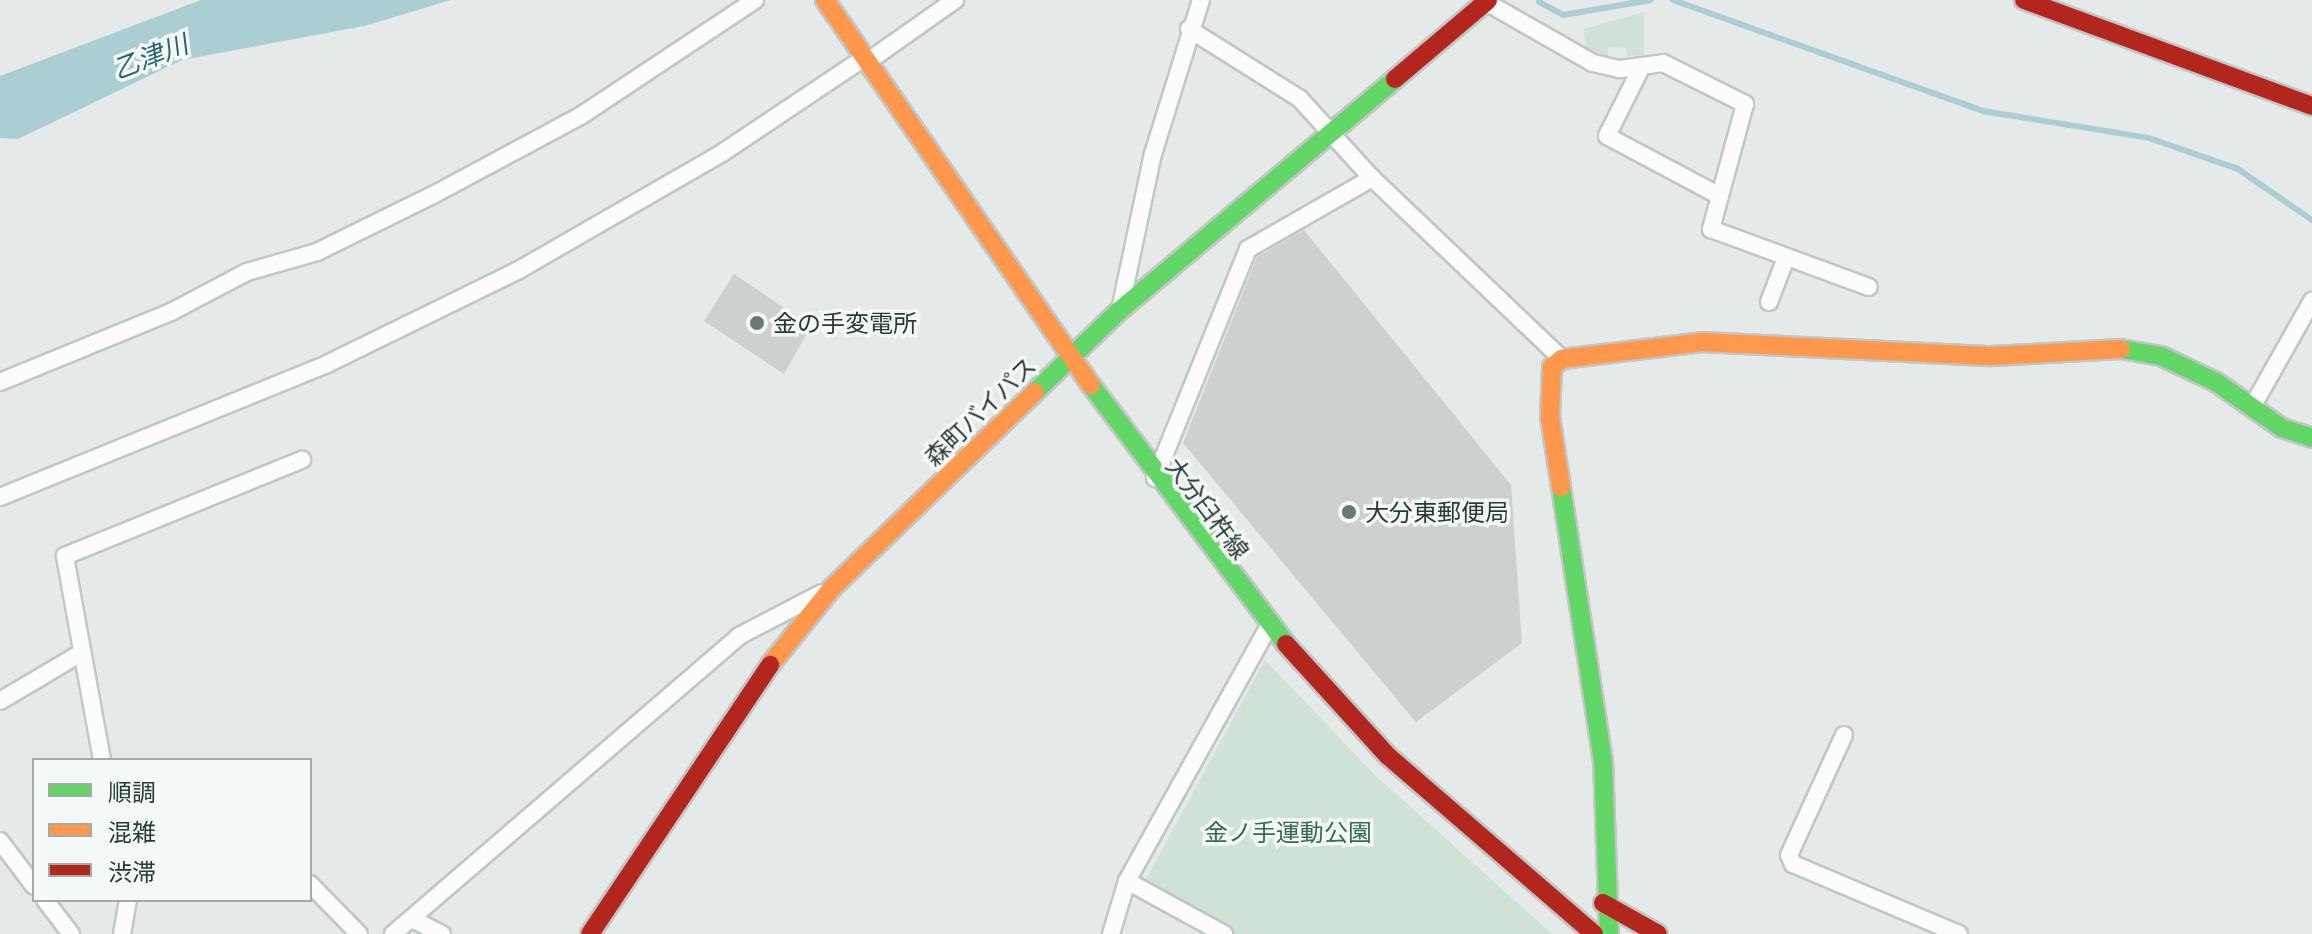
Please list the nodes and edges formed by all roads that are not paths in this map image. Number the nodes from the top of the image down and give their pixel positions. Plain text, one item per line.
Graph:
1 (755, 0) edge
2 (825, 0) edge
3 (955, 0) edge
4 (1201, 0) edge
5 (2024, 0) edge
6 (1487, 1) edge
7 (1189, 29) junction
8 (862, 56) junction
9 (1642, 66) junction
10 (2312, 106) edge
11 (1333, 133) junction
12 (1372, 178) junction
13 (1720, 196) junction
14 (1786, 258) junction
15 (1869, 287) dead end
16 (2312, 301) edge
17 (1769, 302) dead end
18 (1120, 310) junction
19 (1072, 357) junction
20 (1562, 359) junction
21 (0, 382) edge
22 (2252, 407) junction
23 (2312, 438) edge
24 (302, 460) dead end
25 (1155, 478) junction
26 (0, 497) edge
27 (832, 588) junction
28 (1269, 626) junction
29 (81, 653) junction
30 (0, 701) edge
31 (1844, 735) dead end
32 (102, 758) edge
33 (0, 841) edge
34 (1127, 881) junction
35 (32, 883) edge
36 (312, 886) edge
37 (47, 902) edge
38 (128, 902) edge
39 (1603, 903) junction
40 (412, 919) junction
41 (71, 934) edge
42 (122, 934) edge
43 (359, 934) edge
44 (393, 934) edge
45 (442, 934) edge
46 (590, 934) edge
47 (1111, 934) edge
48 (1224, 934) edge
49 (1594, 934) edge
50 (1609, 934) edge
51 (1658, 934) edge
52 (1959, 934) edge

1 - 21 street
2 - 8 main road, 大分臼杵線
3 - 8 street
4 - 7 street
5 - 10 main road
6 - 9 street
6 - 11 main road, 森町バイパス
7 - 11 street
7 - 18 street
8 - 19 main road, 大分臼杵線
8 - 26 street
9 - 13 street
9 - 13 street
11 - 12 street
11 - 18 main road, 森町バイパス
12 - 20 street
12 - 25 street
13 - 14 street
14 - 15 street
14 - 17 street
16 - 22 street
18 - 19 main road, 森町バイパス
19 - 25 main road, 大分臼杵線
19 - 27 main road, 森町バイパス
20 - 22 main road
20 - 39 main road
22 - 23 main road
24 - 29 street
25 - 28 main road, 大分臼杵線
27 - 40 street
27 - 46 main road, 森町バイパス
28 - 34 street
28 - 49 main road, 大分臼杵線
29 - 30 street
29 - 32 street
31 - 52 street
33 - 35 street
34 - 47 street
34 - 48 street
36 - 43 street
37 - 41 street
38 - 42 street
39 - 50 main road
39 - 51 main road
40 - 44 street
40 - 45 street

